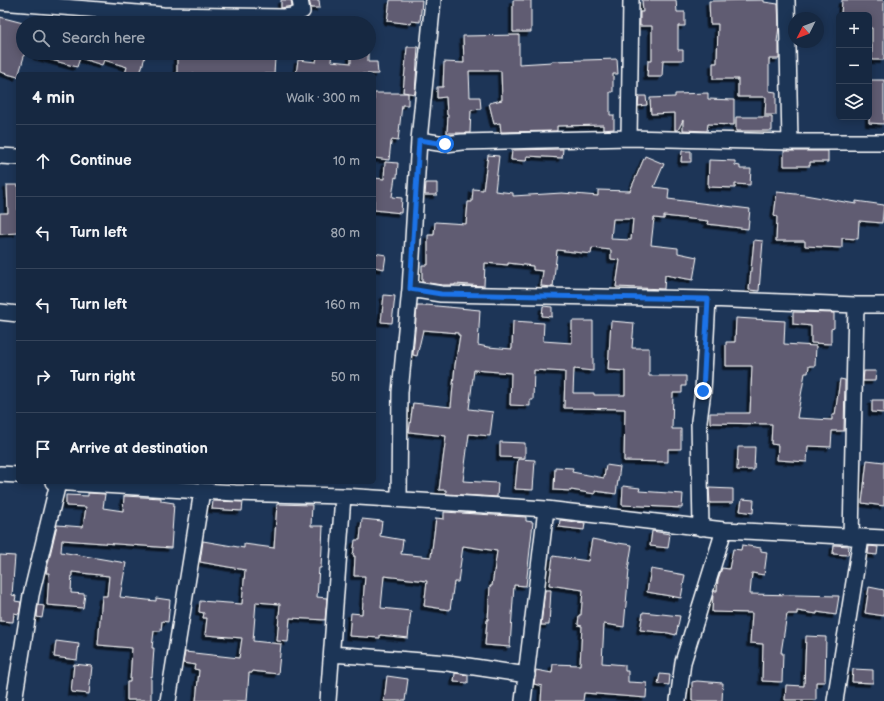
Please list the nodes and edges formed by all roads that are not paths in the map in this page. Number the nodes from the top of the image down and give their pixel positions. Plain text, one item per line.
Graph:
1 (300, 0) edge
2 (433, 0) edge
3 (631, 0) edge
4 (787, 0) edge
5 (0, 2) edge
6 (244, 16) edge
7 (292, 16) edge
8 (629, 138) junction
9 (419, 140) junction
10 (790, 142) junction
11 (884, 142) edge
12 (0, 156) edge
13 (16, 157) edge
14 (410, 289) junction
15 (708, 299) junction
16 (856, 305) junction
17 (884, 305) edge
18 (0, 312) edge
19 (16, 314) edge
20 (0, 474) edge
21 (16, 475) edge
22 (56, 484) edge
23 (88, 484) edge
24 (235, 488) edge
25 (202, 491) junction
26 (343, 496) junction
27 (399, 499) junction
28 (546, 509) junction
29 (701, 528) junction
30 (724, 530) junction
31 (856, 537) junction
32 (884, 538) edge
33 (332, 654) junction
34 (527, 675) junction
35 (14, 701) edge
36 (168, 701) edge
37 (328, 701) edge
38 (523, 701) edge
39 (678, 701) edge
40 (835, 701) edge

1 - 7 street
2 - 9 street
3 - 8 street
4 - 10 street
5 - 6 street
8 - 9 street
8 - 10 street
9 - 14 street
10 - 11 street
12 - 13 street
14 - 15 street
14 - 27 street
15 - 16 street
15 - 29 street
16 - 17 street
16 - 31 street
18 - 19 street
20 - 21 street
22 - 35 street
23 - 25 street
24 - 25 street
24 - 26 street
25 - 36 street
26 - 27 street
26 - 33 street
27 - 28 street
28 - 29 street
28 - 34 street
29 - 30 street
30 - 31 street
30 - 39 street
31 - 32 street
31 - 40 street
33 - 34 street
33 - 37 street
34 - 38 street

